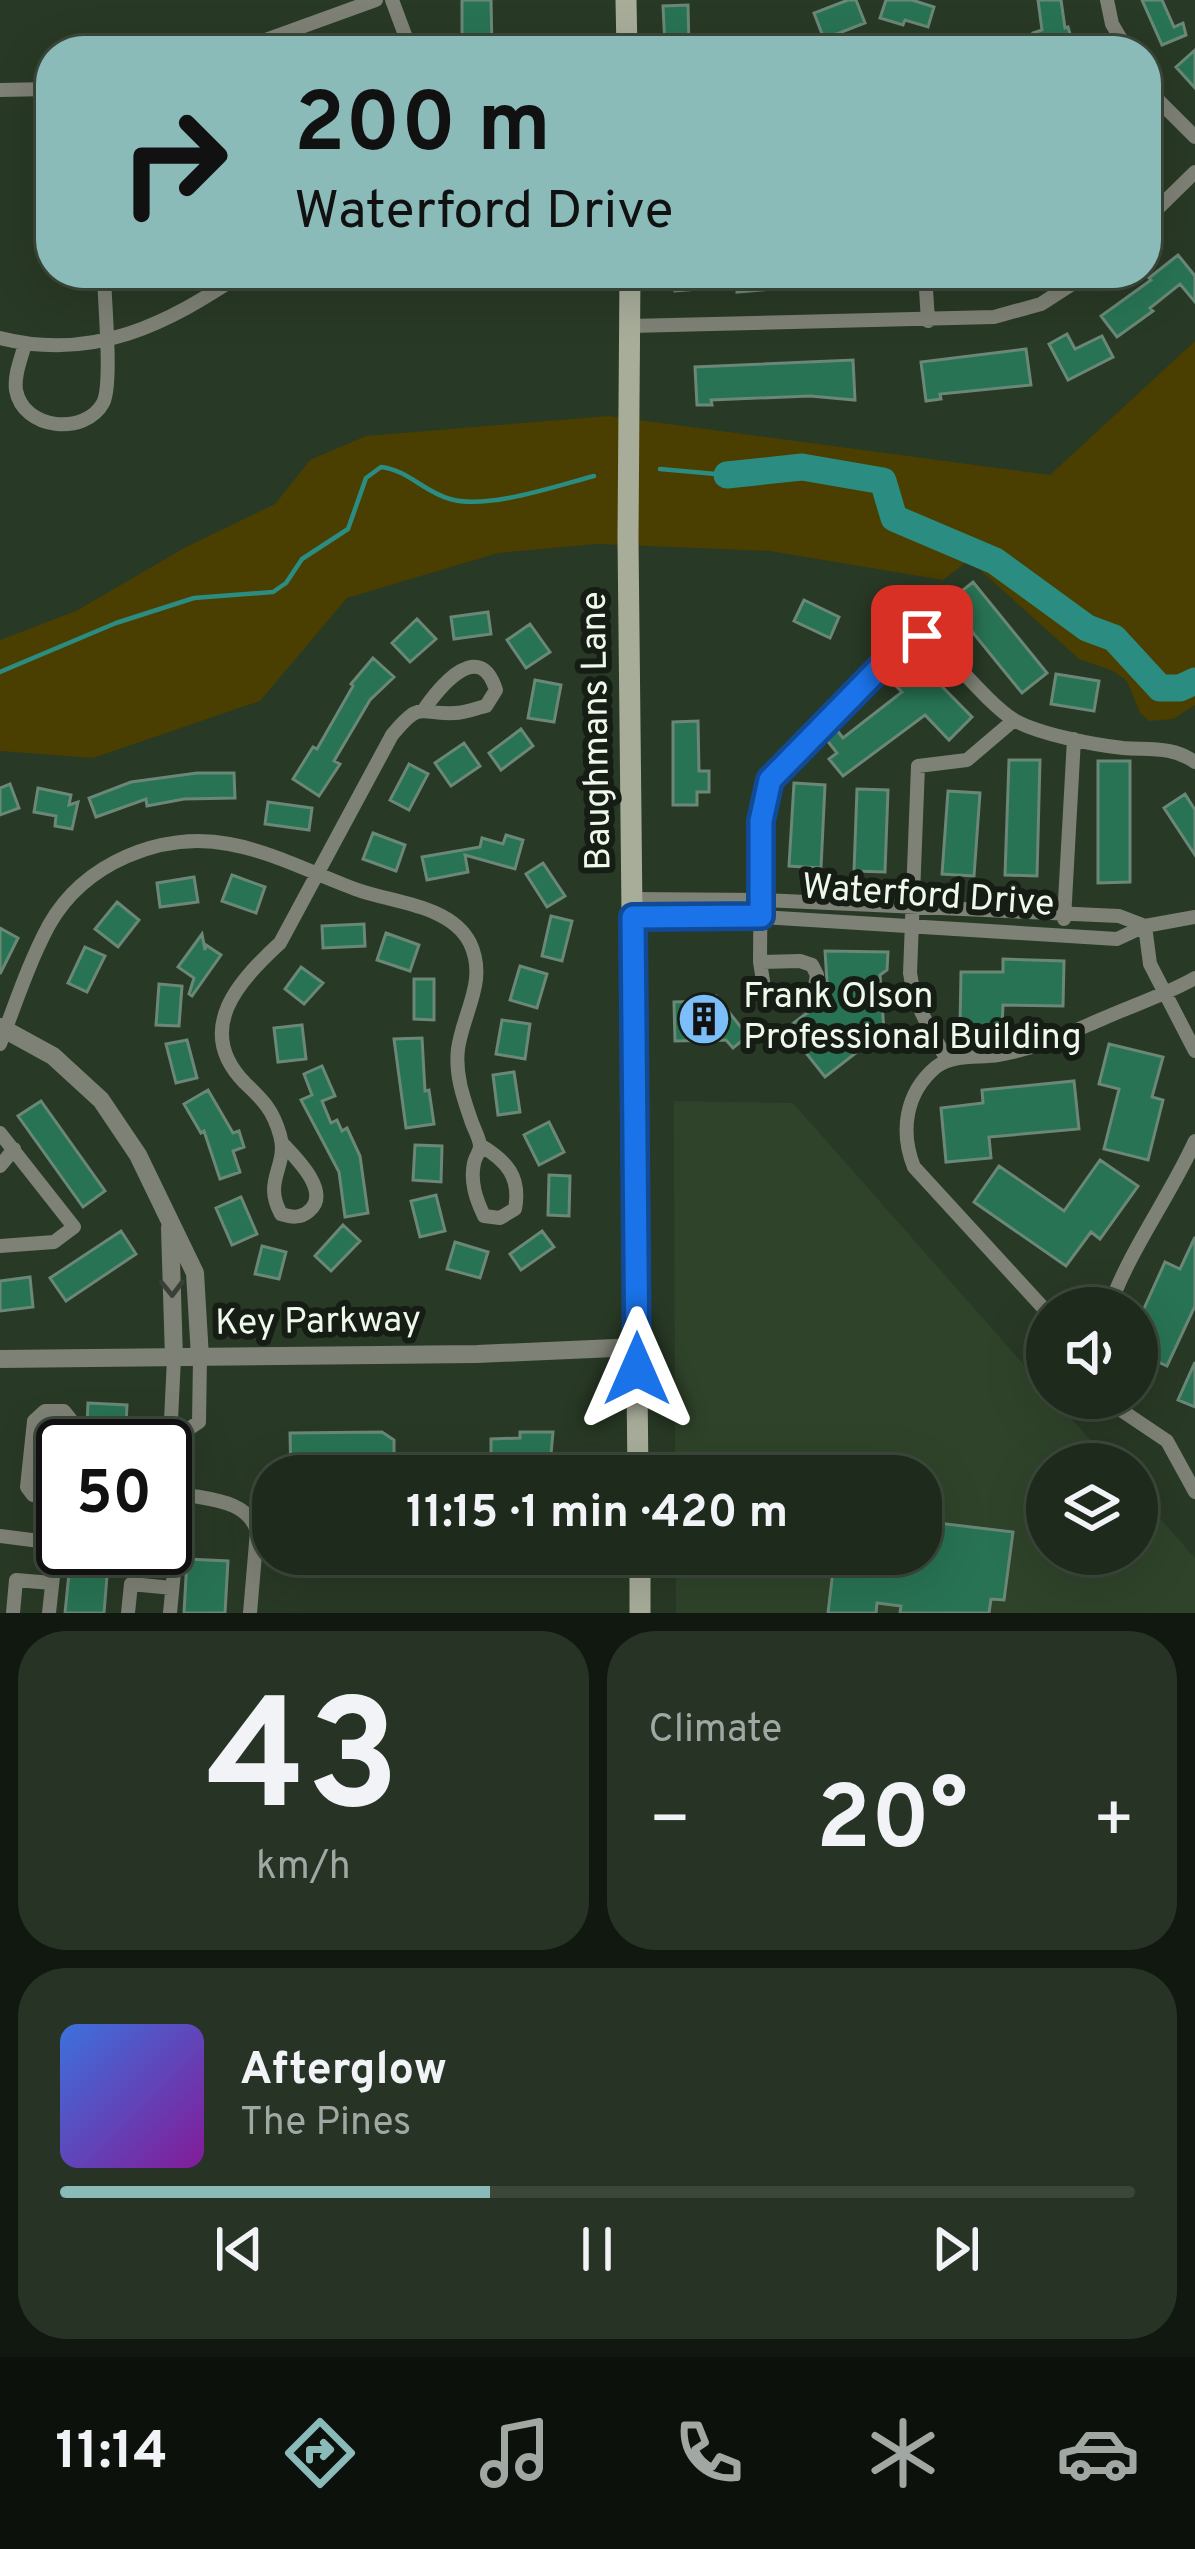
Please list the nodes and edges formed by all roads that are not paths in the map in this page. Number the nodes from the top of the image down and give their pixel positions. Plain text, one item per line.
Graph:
1 (376, 0) edge
2 (392, 0) edge
3 (626, 0) edge
4 (1107, 0) edge
5 (284, 36) edge
6 (405, 36) edge
7 (627, 36) edge
8 (1119, 36) edge
9 (36, 89) edge
10 (0, 90) edge
11 (1161, 103) edge
12 (1195, 136) edge
13 (1195, 172) edge
14 (1161, 205) edge
15 (104, 288) edge
16 (221, 288) edge
17 (630, 288) edge
18 (926, 288) edge
19 (1066, 288) edge
20 (928, 321) junction
21 (631, 326) junction
22 (0, 338) edge
23 (105, 340) junction
24 (25, 344) junction
25 (425, 708) junction
26 (1014, 720) junction
27 (1074, 739) junction
28 (1195, 762) edge
29 (319, 876) junction
30 (913, 906) junction
31 (633, 908) junction
32 (762, 908) junction
33 (1064, 915) junction
34 (1195, 917) edge
35 (911, 925) junction
36 (1145, 926) junction
37 (1064, 936) junction
38 (760, 962) dead end
39 (1195, 978) edge
40 (1163, 996) junction
41 (2, 1033) edge
42 (1195, 1052) edge
43 (947, 1060) junction
44 (0, 1133) edge
45 (1195, 1141) edge
46 (282, 1143) junction
47 (480, 1145) junction
48 (14, 1149) junction
49 (0, 1166) edge
50 (170, 1217) junction
51 (0, 1246) edge
52 (1116, 1287) edge
53 (1026, 1289) edge
54 (637, 1348) junction
55 (200, 1357) junction
56 (174, 1358) junction
57 (0, 1359) edge
58 (70, 1419) edge
59 (171, 1419) edge
60 (1134, 1419) edge
61 (192, 1427) edge
62 (638, 1455) edge
63 (1195, 1492) edge
64 (36, 1495) edge
65 (192, 1496) edge
66 (0, 1536) edge
67 (36, 1541) edge
68 (54, 1575) edge
69 (172, 1575) edge
70 (640, 1575) edge
71 (52, 1583) junction
72 (172, 1588) junction
73 (13, 1613) edge
74 (50, 1613) edge
75 (128, 1613) edge
76 (170, 1613) edge
77 (250, 1613) edge
78 (640, 1613) edge

1 - 5 street
2 - 6 street
3 - 7 main road
4 - 8 street
9 - 10 street
11 - 12 street
13 - 14 street
15 - 23 street
16 - 23 street
17 - 21 main road, Baughmans Lane
18 - 20 street
19 - 20 street
20 - 21 street
21 - 31 main road, Baughmans Lane
22 - 24 street
23 - 24 street
23 - 24 street
25 - 25 street
25 - 29 street
26 - 27 street
26 - 30 street
26 - 32 street
27 - 28 street
27 - 33 street
29 - 41 street
29 - 46 street
29 - 47 street
30 - 32 street, Waterford Drive
30 - 33 street, Waterford Drive
30 - 35 street
31 - 32 street, Waterford Drive
31 - 54 main road, Baughmans Lane
32 - 35 street, Waterford Drive
32 - 38 street
33 - 36 street, Waterford Drive
33 - 37 street
34 - 36 street, Waterford Drive
35 - 37 street, Waterford Drive
35 - 43 street
36 - 37 street, Waterford Drive
36 - 40 street
39 - 40 street
40 - 42 street
40 - 43 street
41 - 50 street
43 - 53 street
44 - 48 street
45 - 52 street
46 - 46 street
47 - 47 street
48 - 49 street
48 - 51 street
50 - 55 street
50 -> 56 street
54 - 55 street, Key Parkway
54 - 62 main road, Baughmans Lane
55 - 56 street, Key Parkway
55 - 61 street
56 - 57 street, Key Parkway
56 - 59 street
58 - 64 street
60 - 63 street
65 - 77 street
66 - 67 street
68 - 71 street
69 - 72 street
70 - 78 main road
71 - 73 street
71 - 74 street
72 - 75 street
72 - 76 street

